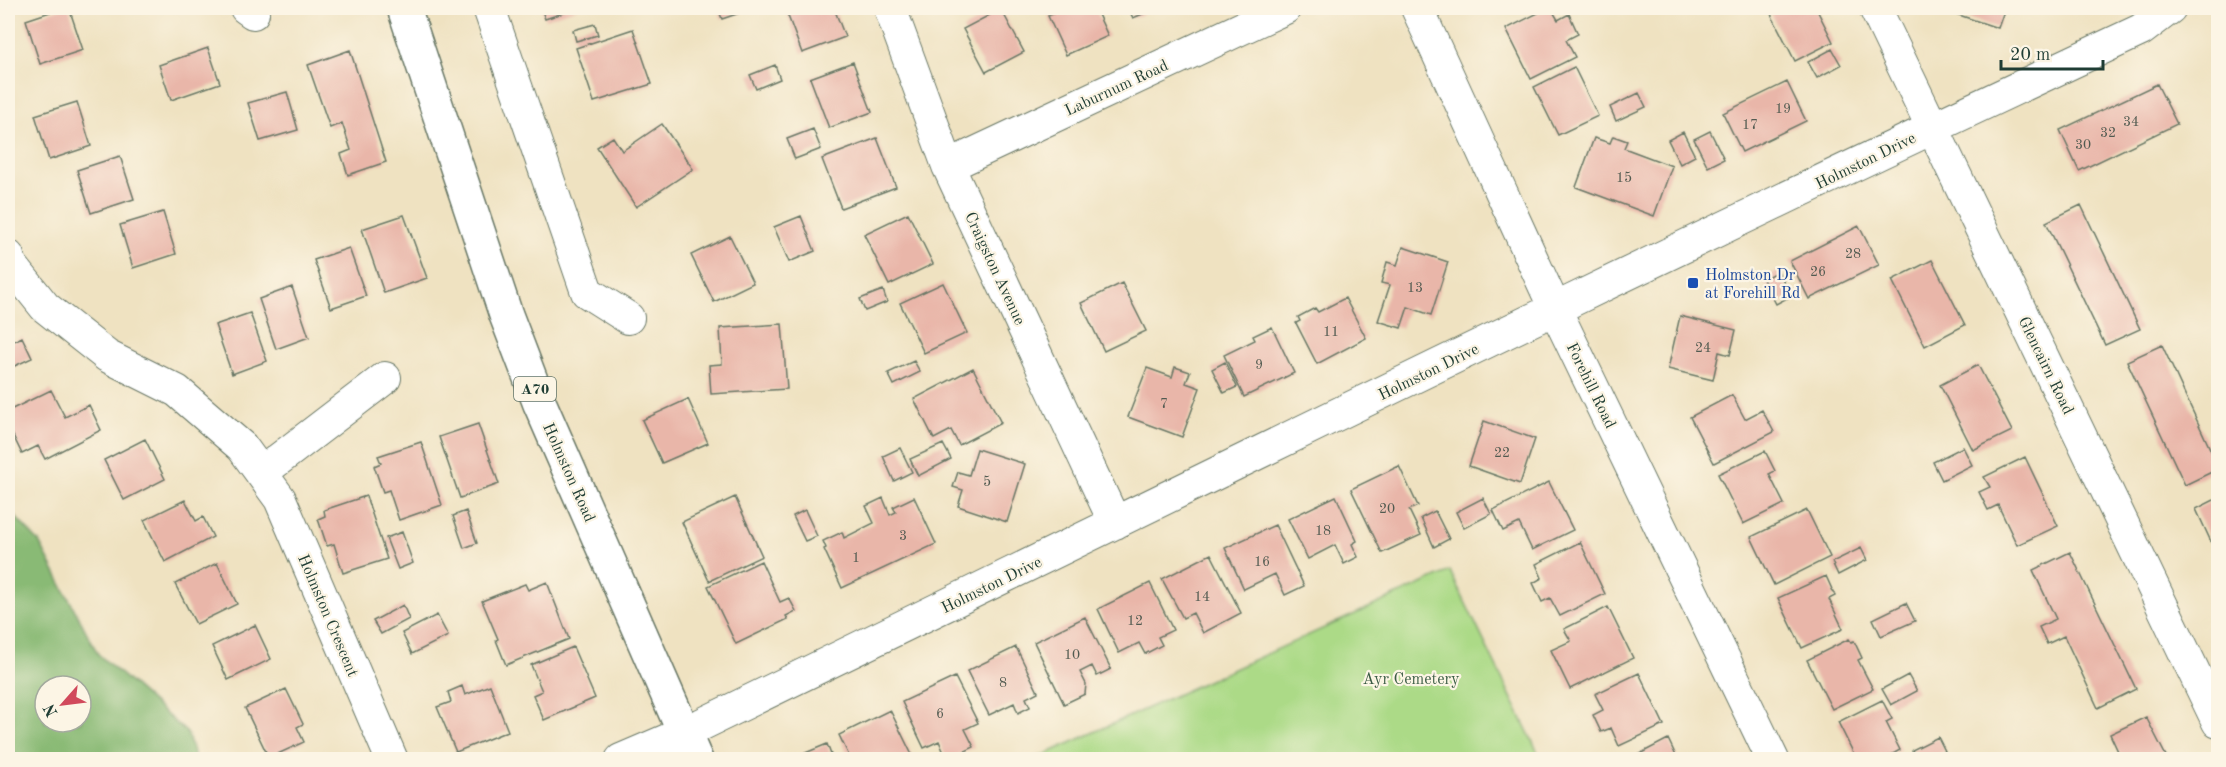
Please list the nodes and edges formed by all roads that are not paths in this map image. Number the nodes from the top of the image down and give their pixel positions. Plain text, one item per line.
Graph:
1 (404, 8) edge
2 (489, 8) edge
3 (890, 8) edge
4 (1285, 8) edge
5 (1417, 8) edge
6 (1875, 8) edge
7 (2170, 8) edge
8 (1933, 127) junction
9 (948, 166) junction
10 (8, 256) edge
11 (1556, 309) junction
12 (628, 318) dead end
13 (385, 378) dead end
14 (261, 473) junction
15 (1115, 523) junction
16 (2218, 722) edge
17 (690, 746) edge
18 (392, 759) edge
19 (621, 759) edge
20 (1773, 759) edge

1 - 17 main road, Holmston Road / A70
2 - 12 street
3 - 9 street, Craigston Avenue
4 - 9 street, Laburnum Road
5 - 11 street, Forehill Road
6 - 8 street, Glencairn Road
7 - 8 street, Holmston Drive
8 - 11 street, Holmston Drive
8 - 16 street, Glencairn Road
9 - 15 street, Craigston Avenue
10 - 14 street, Holmston Crescent
11 - 15 street, Holmston Drive
11 - 20 street, Forehill Road
13 - 14 street
14 - 18 street, Holmston Crescent
15 - 17 street, Holmston Drive
17 - 19 street

